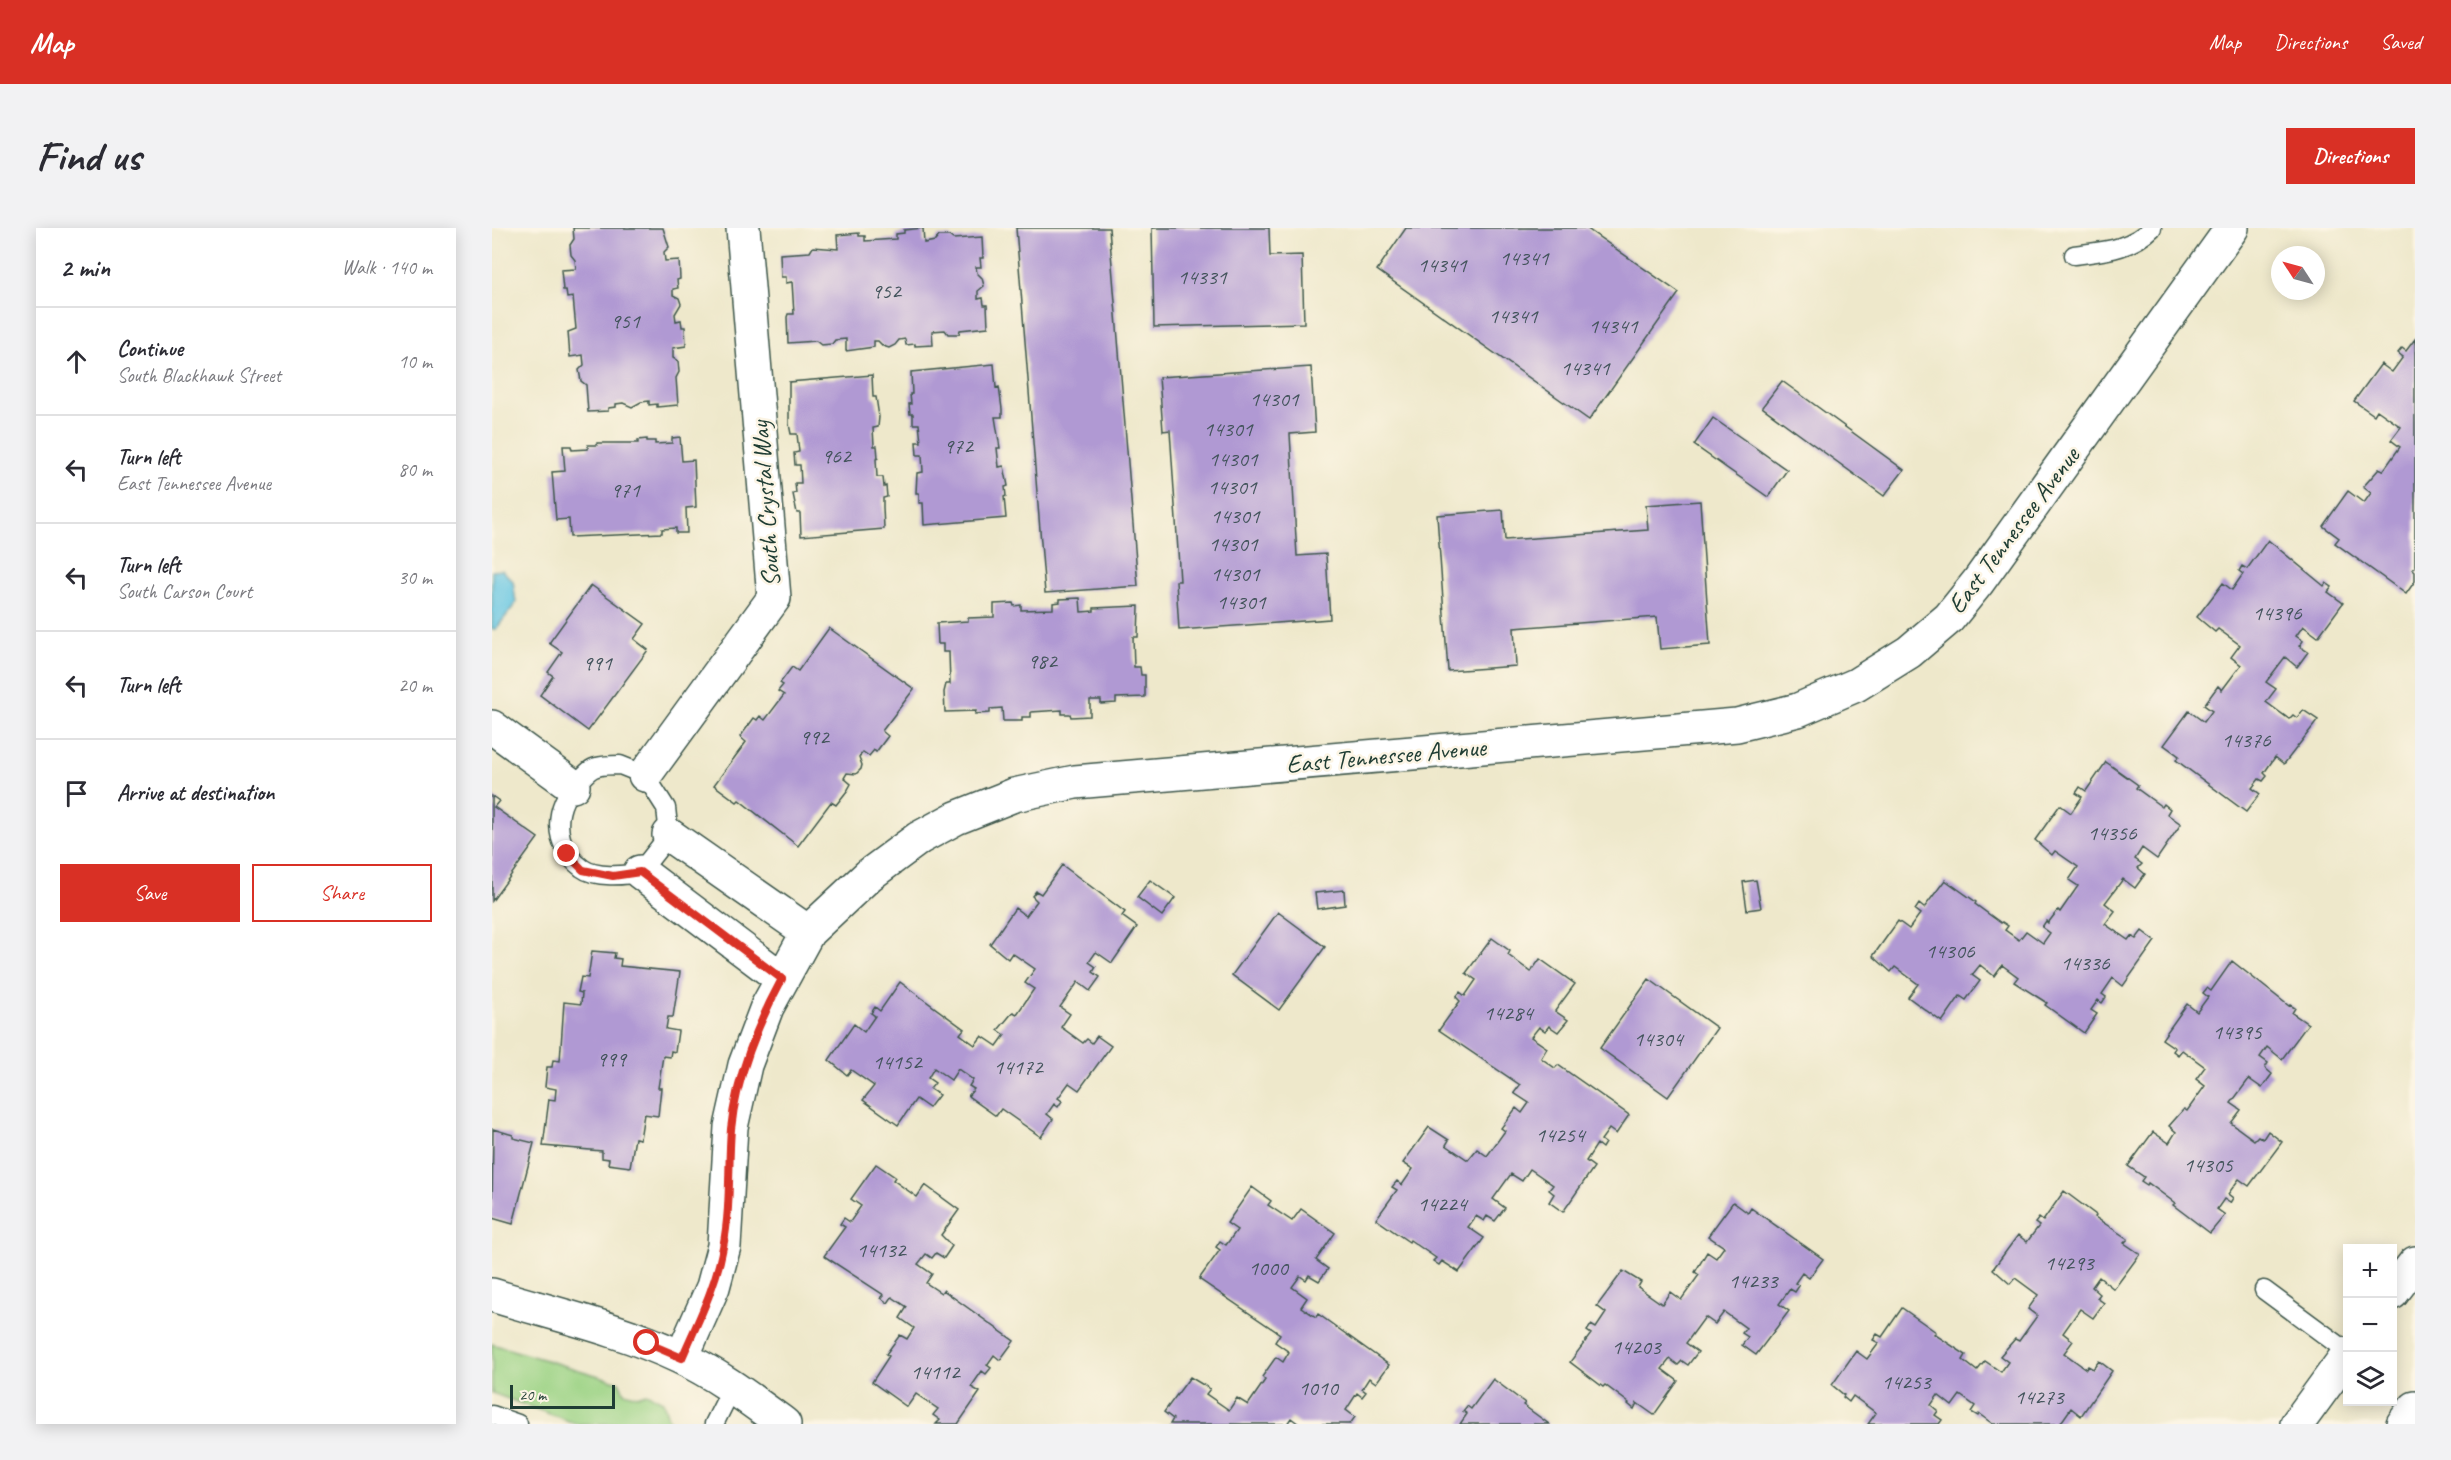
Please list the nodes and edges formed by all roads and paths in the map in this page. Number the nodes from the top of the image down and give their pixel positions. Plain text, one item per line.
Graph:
1 (746, 228) edge
2 (2152, 228) edge
3 (2232, 228) edge
4 (2074, 255) dead end
5 (492, 727) edge
6 (645, 775) junction
7 (573, 786) junction
8 (669, 835) junction
9 (640, 872) junction
10 (808, 932) junction
11 (782, 979) junction
12 (2415, 1263) edge
13 (2397, 1286) edge
14 (2264, 1290) dead end
15 (492, 1295) edge
16 (2347, 1352) edge
17 (682, 1358) junction
18 (2343, 1360) edge
19 (732, 1388) junction
20 (2415, 1408) edge
21 (492, 1415) edge
22 (518, 1424) edge
23 (714, 1424) edge
24 (784, 1424) edge
25 (2296, 1424) edge
26 (2403, 1424) edge

1 - 6 street, South Crystal Way
2 - 4 lane
3 - 10 street, East Tennessee Avenue
5 - 7 street
6 - 7 lane
6 - 8 lane
7 - 9 lane
8 - 9 lane
8 - 10 street
9 - 11 street
10 - 11 street, East Tennessee Avenue
11 - 17 street, East Tennessee Avenue
12 - 13 street
14 - 16 lane
15 - 17 street
17 - 19 street
18 - 25 street
19 - 23 lane
19 - 24 street
20 - 26 street
21 - 22 lane

